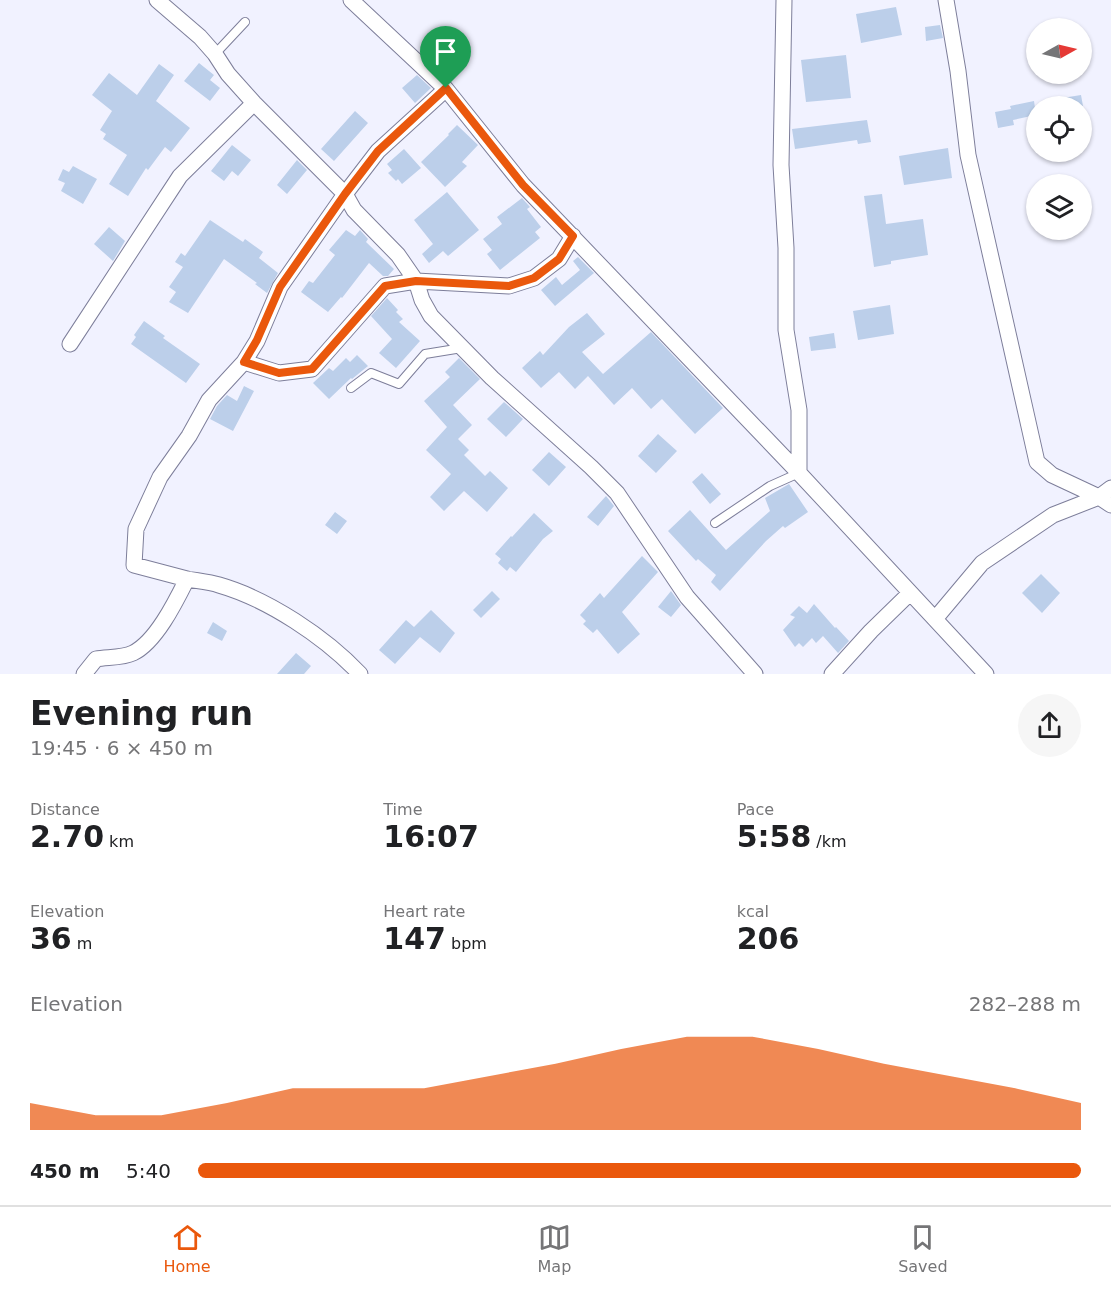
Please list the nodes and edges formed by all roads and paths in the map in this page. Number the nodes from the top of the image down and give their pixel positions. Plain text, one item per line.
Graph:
1 (157, 0) edge
2 (351, 0) edge
3 (784, 0) edge
4 (946, 0) edge
5 (245, 22) dead end
6 (215, 54) junction
7 (446, 88) junction
8 (254, 104) junction
9 (345, 194) junction
10 (573, 236) junction
11 (416, 281) junction
12 (70, 344) dead end
13 (462, 348) junction
14 (244, 362) junction
15 (351, 388) dead end
16 (799, 473) junction
17 (1107, 496) edge
18 (715, 523) dead end
19 (188, 579) junction
20 (910, 593) junction
21 (935, 619) junction
22 (84, 674) edge
23 (360, 674) edge
24 (755, 674) edge
25 (832, 674) edge
26 (986, 674) edge

1 - 6 street
2 - 7 street
3 - 16 street
4 - 17 street
5 - 6 lane
6 - 8 street
7 - 9 street
7 - 10 street
8 - 9 street
8 - 12 street
9 - 11 street
9 - 14 street
10 - 11 street
10 - 16 street
11 - 13 street
11 - 14 street
13 - 15 lane
13 - 24 street
14 - 19 street
16 - 18 lane
16 - 20 street
17 - 21 street
19 - 22 street
19 - 23 street
20 - 21 street
20 - 25 street
21 - 26 street

